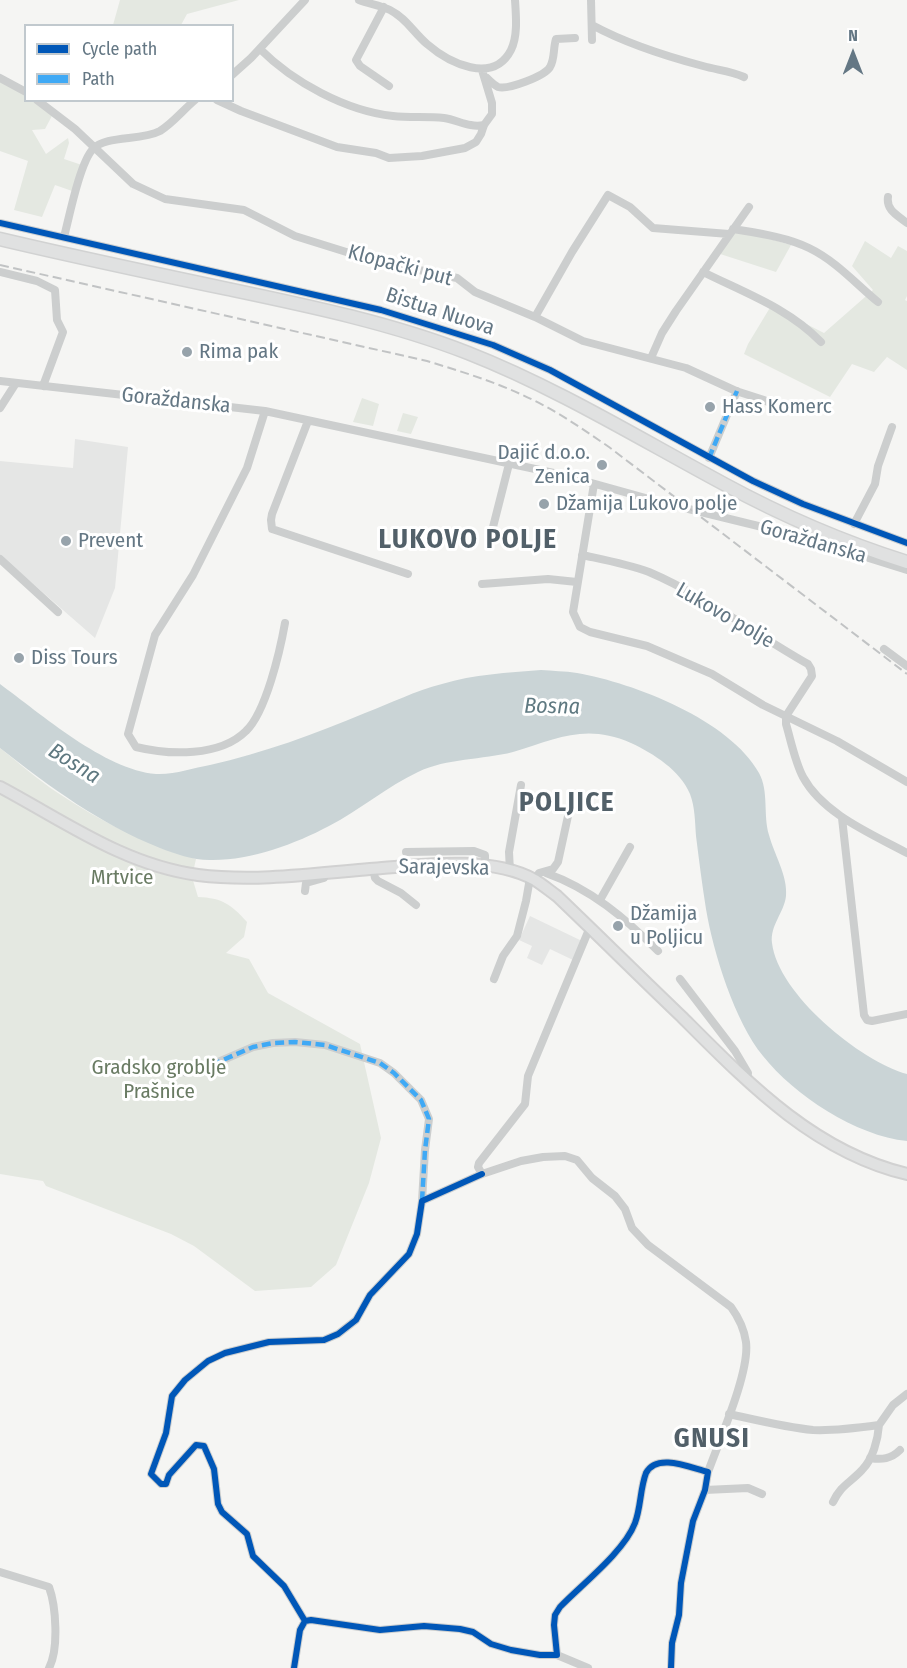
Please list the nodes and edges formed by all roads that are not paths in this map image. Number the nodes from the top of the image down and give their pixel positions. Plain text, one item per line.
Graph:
1 (304, 0) edge
2 (359, 0) edge
3 (515, 0) edge
4 (591, 0) edge
5 (384, 8) junction
6 (592, 26) junction
7 (575, 38) dead end
8 (592, 40) dead end
9 (260, 49) junction
10 (234, 73) edge
11 (484, 73) junction
12 (744, 77) dead end
13 (0, 78) edge
14 (388, 86) dead end
15 (24, 91) edge
16 (41, 102) edge
17 (193, 102) edge
18 (221, 102) edge
19 (484, 125) junction
20 (95, 147) junction
21 (888, 196) dead end
22 (749, 207) dead end
23 (0, 223) edge
24 (907, 223) edge
25 (731, 232) junction
26 (64, 237) junction
27 (0, 239) edge
28 (0, 272) edge
29 (703, 272) junction
30 (878, 302) dead end
31 (535, 317) junction
32 (821, 342) dead end
33 (651, 358) junction
34 (0, 381) edge
35 (16, 383) junction
36 (44, 386) junction
37 (737, 391) junction
38 (0, 408) edge
39 (781, 410) dead end
40 (265, 411) junction
41 (308, 421) junction
42 (892, 427) dead end
43 (709, 458) junction
44 (509, 464) junction
45 (594, 484) junction
46 (854, 524) junction
47 (492, 531) dead end
48 (907, 543) edge
49 (582, 555) junction
50 (0, 559) edge
51 (907, 562) edge
52 (907, 570) edge
53 (408, 574) dead end
54 (577, 582) junction
55 (482, 584) dead end
56 (58, 612) dead end
57 (285, 623) dead end
58 (884, 648) dead end
59 (907, 666) edge
60 (786, 716) junction
61 (907, 782) edge
62 (521, 785) dead end
63 (0, 787) edge
64 (573, 793) dead end
65 (842, 818) junction
66 (630, 847) dead end
67 (406, 852) dead end
68 (907, 853) edge
69 (485, 865) junction
70 (373, 869) junction
71 (510, 872) junction
72 (325, 873) junction
73 (546, 873) junction
74 (532, 879) junction
75 (305, 891) dead end
76 (600, 900) junction
77 (416, 905) dead end
78 (590, 927) junction
79 (658, 951) dead end
80 (494, 979) dead end
81 (680, 979) dead end
82 (907, 1014) edge
83 (186, 1073) dead end
84 (747, 1080) junction
85 (482, 1174) junction
86 (907, 1174) edge
87 (422, 1201) junction
88 (907, 1394) edge
89 (729, 1414) junction
90 (879, 1425) junction
91 (900, 1450) dead end
92 (870, 1458) junction
93 (708, 1472) junction
94 (705, 1490) junction
95 (762, 1494) dead end
96 (833, 1502) dead end
97 (0, 1572) edge
98 (305, 1621) junction
99 (557, 1655) junction
100 (49, 1668) edge
101 (294, 1668) edge
102 (588, 1668) edge
103 (671, 1668) edge

1 - 9 street
2 - 5 street
3 - 11 street
4 - 6 street
5 - 11 street
5 - 14 street
6 - 8 street
6 - 12 street
7 - 11 street
9 - 10 street
9 - 19 street
11 - 19 street
13 - 15 street
16 - 20 street, Klopački put
17 - 20 street
18 - 19 street
20 - 26 street
20 - 31 street, Klopački put
21 - 24 street
22 - 25 street
23 - 26 street, Bistua Nuova
25 - 29 street
25 - 30 street
25 - 31 street
26 - 43 street, Bistua Nuova
27 - 51 highway
28 - 36 street
29 - 32 street
29 - 33 street
31 - 33 street, Klopački put
33 - 37 street, Klopački put
34 - 35 street, Goraždanska
35 - 36 street, Goraždanska
35 - 38 street
36 - 40 street, Goraždanska
37 - 39 street, Klopački put
37 - 43 street
40 - 41 street, Goraždanska
40 - 57 street
41 - 44 street, Goraždanska
41 - 53 street
42 - 46 street
43 - 46 street, Bistua Nuova
44 - 45 street, Goraždanska
44 - 47 street
45 - 49 street
45 - 52 street, Goraždanska
46 - 48 street, Bistua Nuova
49 - 54 street
49 - 60 street, Lukovo polje
50 - 56 street
54 - 55 street
54 - 60 street
58 - 59 street
60 - 61 street
60 - 65 street
62 - 71 street
63 - 72 main road, Sarajevska
64 - 73 street
65 - 68 street
65 - 82 street
66 - 76 street
67 - 69 street
69 - 70 main road, Sarajevska
69 - 71 main road, Sarajevska
70 - 72 main road, Sarajevska
70 - 77 street
71 - 74 main road, Sarajevska
72 - 75 street
73 - 74 street
73 - 76 street
74 - 78 main road, Sarajevska
74 - 80 street
76 - 79 street
78 - 84 main road, Sarajevska
78 - 85 street
81 - 84 street
83 - 87 street
84 - 86 main road, Sarajevska
85 - 87 street
85 - 89 street
87 - 98 street
88 - 90 street
89 - 90 street
89 - 93 street
90 - 92 street
91 - 92 street
92 - 96 street
93 - 94 street
93 - 99 street
94 - 95 street
94 - 103 street
97 - 100 street
98 - 99 street
98 - 101 street
99 - 102 street

